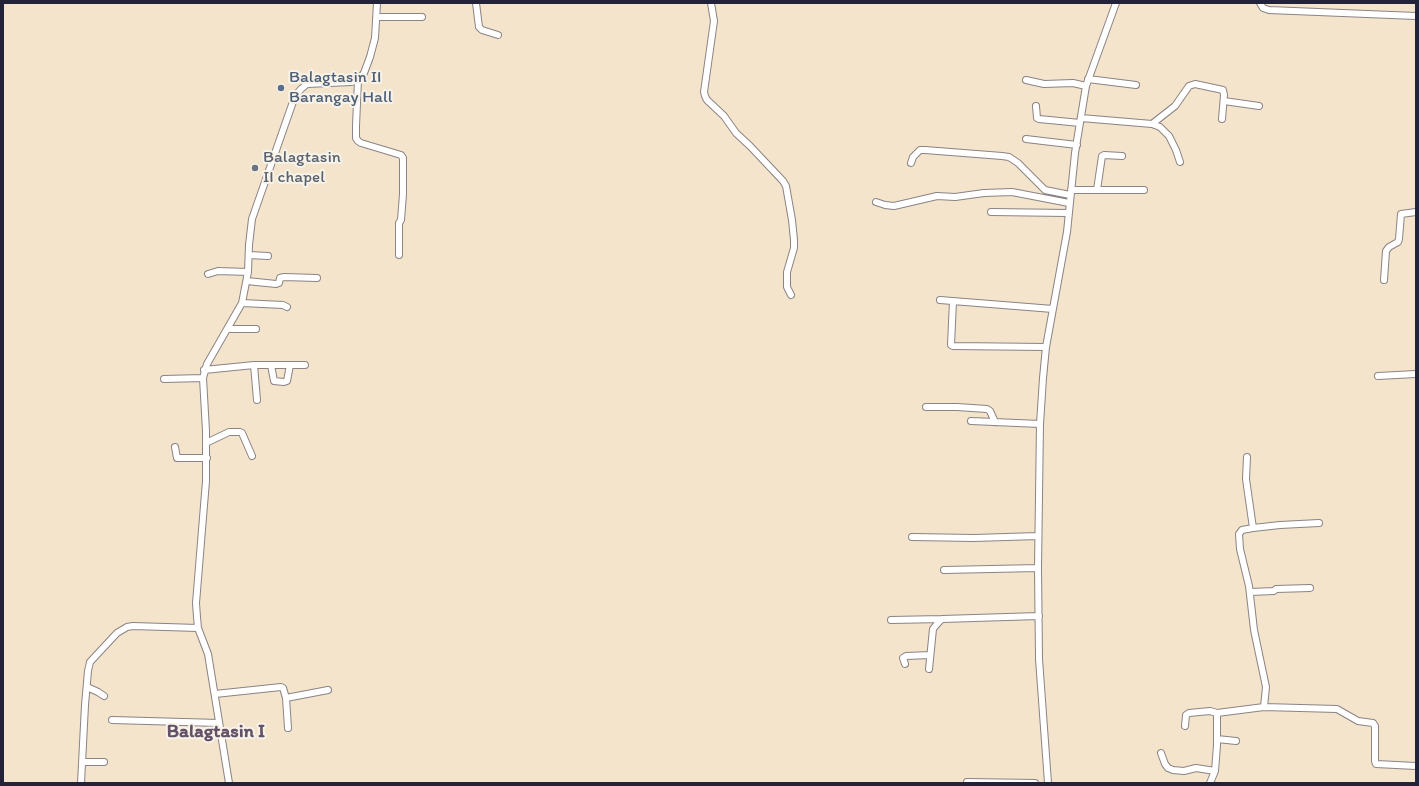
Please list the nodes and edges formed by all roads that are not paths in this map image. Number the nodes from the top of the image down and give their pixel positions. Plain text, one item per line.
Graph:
1 (377, 3) edge
2 (476, 3) edge
3 (711, 3) edge
4 (1116, 3) edge
5 (1260, 3) edge
6 (377, 16) junction
7 (1416, 16) edge
8 (422, 17) dead end
9 (498, 35) dead end
10 (1088, 79) junction
11 (358, 80) junction
12 (1026, 80) dead end
13 (1136, 85) dead end
14 (1086, 86) junction
15 (1224, 101) junction
16 (1036, 106) dead end
17 (1259, 106) dead end
18 (1222, 119) dead end
19 (1081, 120) junction
20 (1152, 124) junction
21 (1026, 139) dead end
22 (1077, 145) junction
23 (1122, 156) dead end
24 (1180, 162) dead end
25 (911, 163) dead end
26 (1097, 190) junction
27 (1144, 190) dead end
28 (1070, 193) junction
29 (876, 202) dead end
30 (1069, 203) junction
31 (991, 212) dead end
32 (1416, 212) edge
33 (1068, 213) junction
34 (249, 255) junction
35 (399, 255) dead end
36 (268, 256) dead end
37 (248, 272) junction
38 (208, 274) dead end
39 (317, 278) dead end
40 (1384, 280) dead end
41 (247, 281) junction
42 (791, 295) dead end
43 (940, 300) dead end
44 (953, 301) junction
45 (242, 303) junction
46 (287, 307) dead end
47 (1053, 309) junction
48 (228, 329) junction
49 (256, 329) dead end
50 (1046, 347) junction
51 (254, 365) junction
52 (271, 365) junction
53 (290, 365) junction
54 (305, 365) dead end
55 (204, 370) junction
56 (1416, 374) edge
57 (1378, 376) dead end
58 (203, 378) junction
59 (164, 379) dead end
60 (257, 400) dead end
61 (926, 407) dead end
62 (971, 421) dead end
63 (994, 422) junction
64 (1040, 424) junction
65 (206, 443) junction
66 (175, 447) dead end
67 (252, 456) dead end
68 (1247, 457) dead end
69 (207, 458) junction
70 (1319, 523) dead end
71 (1253, 528) junction
72 (1038, 536) junction
73 (912, 537) dead end
74 (1038, 568) junction
75 (944, 570) dead end
76 (1310, 588) dead end
77 (1250, 592) junction
78 (1039, 616) junction
79 (942, 619) junction
80 (891, 620) dead end
81 (198, 628) junction
82 (930, 655) junction
83 (905, 664) dead end
84 (929, 669) dead end
85 (87, 687) junction
86 (328, 690) dead end
87 (215, 694) junction
88 (104, 696) dead end
89 (286, 698) junction
90 (1264, 707) junction
91 (1217, 713) junction
92 (112, 720) dead end
93 (219, 723) junction
94 (1185, 726) dead end
95 (288, 728) dead end
96 (1217, 739) junction
97 (1236, 741) dead end
98 (1161, 753) dead end
99 (82, 762) junction
100 (104, 762) dead end
101 (1416, 766) edge
102 (1215, 771) junction
103 (967, 782) dead end
104 (81, 783) edge
105 (229, 783) edge
106 (1035, 783) edge
107 (1048, 783) edge
108 (1210, 783) edge

1 - 6 street
2 - 9 street
3 - 42 street
4 - 10 street
5 - 7 street
6 - 8 street
6 - 11 street
10 - 13 street
10 - 14 street
11 - 34 street
11 - 35 street
12 - 14 street
14 - 19 street
15 - 17 street
15 - 18 street
15 - 20 street
16 - 19 street
19 - 20 street
19 - 22 street
20 - 24 street
21 - 22 street
22 - 28 street
23 - 26 street
25 - 28 street
26 - 27 street
26 - 28 street
28 - 30 street
29 - 30 street
30 - 33 street
31 - 33 street
32 - 40 street
33 - 47 street
34 - 36 street
34 - 37 street
37 - 38 street
37 - 41 street
39 - 41 street
41 - 45 street
43 - 44 street
44 - 47 street
44 - 50 street
45 - 46 street
45 - 48 street
47 - 50 street
48 - 49 street
48 - 55 street
50 - 64 street
51 - 52 street
51 - 55 street
51 - 60 street
52 - 53 street
52 - 53 street
53 - 54 street
55 - 58 street
56 - 57 street
58 - 59 street
58 - 65 street
61 - 63 street
62 - 63 street
63 - 64 street
64 - 72 street
65 - 67 street
65 - 69 street
66 - 69 street
68 - 71 street
69 - 81 street
70 - 71 street
71 - 77 street
72 - 73 street
72 - 74 street
74 - 75 street
74 - 78 street
76 - 77 street
77 - 90 street
78 - 79 street
78 - 107 street
79 - 80 street
79 - 82 street
81 - 85 street
81 - 87 street
82 - 83 street
82 - 84 street
85 - 88 street
85 - 99 street
86 - 89 street
87 - 89 street
87 - 93 street
89 - 95 street
90 - 91 street
90 - 101 street
91 - 94 street
91 - 96 street
92 - 93 street
93 - 105 street
96 - 97 street
96 - 102 street
98 - 102 street
99 - 100 street
99 - 104 street
102 - 108 street
103 - 106 street

